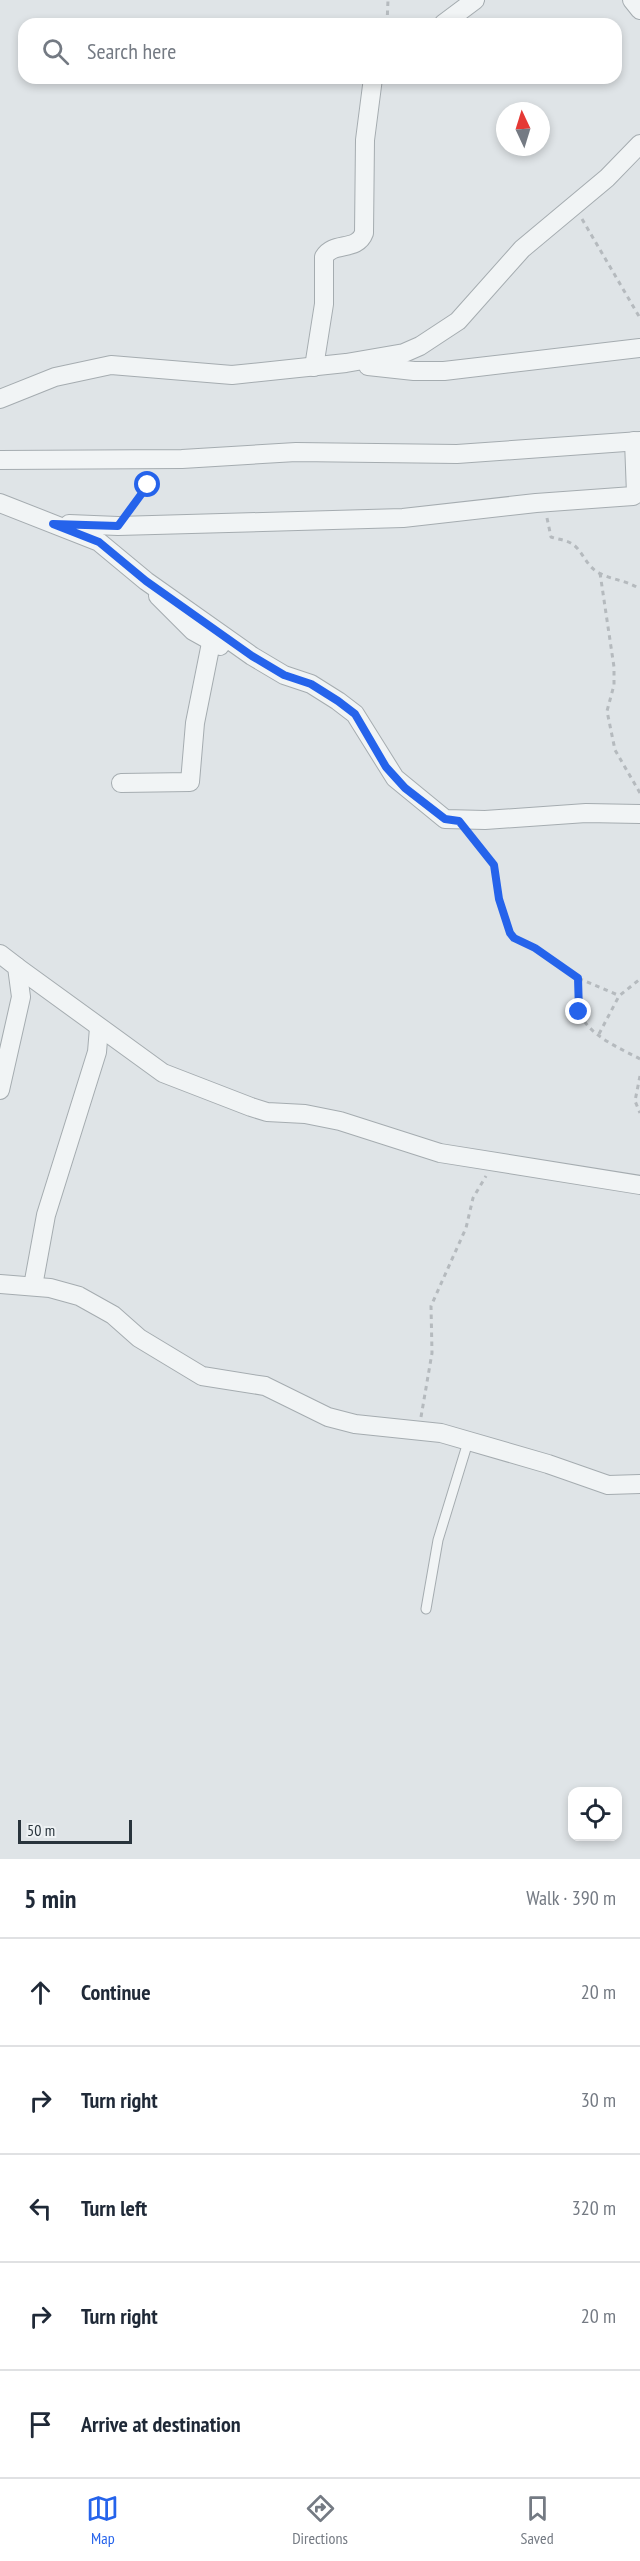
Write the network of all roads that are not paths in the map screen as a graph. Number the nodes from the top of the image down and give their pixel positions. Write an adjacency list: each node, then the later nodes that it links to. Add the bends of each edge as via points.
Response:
1 (475, 0): 4 (street)
2 (632, 0): 3 (street)
3 (640, 10)
4 (451, 18)
5 (372, 84): 9 (street, via 365,140 364,233 361,241 332,249 324,257 324,304)
6 (640, 144): 8 (street, via 574,207 522,249 458,321 404,353)
7 (640, 348): 8 (street, via 444,371)
8 (346, 363): 9 (street)
9 (314, 367): 10 (street, via 232,375 111,365 55,376)
10 (0, 399)
11 (637, 441): 12 (street, via 457,454 296,452 182,459); 14 (street, via 636,494 403,518 118,526)
12 (0, 460)
13 (0, 503): 14 (street)
14 (53, 524): 15 (street, via 99,542)
15 (146, 581): 16 (street, via 167,608); 17 (street)
16 (211, 643): 17 (street); 18 (street, via 195,723 190,782)
17 (252, 656): 19 (street, via 284,675 311,684 355,714 395,778 445,819)
18 (121, 783)
19 (640, 814)
20 (0, 954): 21 (street)
21 (17, 967): 22 (street); 23 (street, via 21,996)
22 (99, 1028): 24 (street, via 163,1073 259,1110 340,1120 440,1153); 26 (street, via 97,1052 46,1215)
23 (0, 1090)
24 (640, 1185)
25 (0, 1284): 26 (street)
26 (33, 1286): 27 (street, via 64,1291 93,1302 139,1338 202,1376 265,1386 328,1417 355,1424 441,1433)
27 (468, 1442): 28 (street, via 608,1485); 29 (lane, via 438,1540)
28 (640, 1484)
29 (426, 1609)

